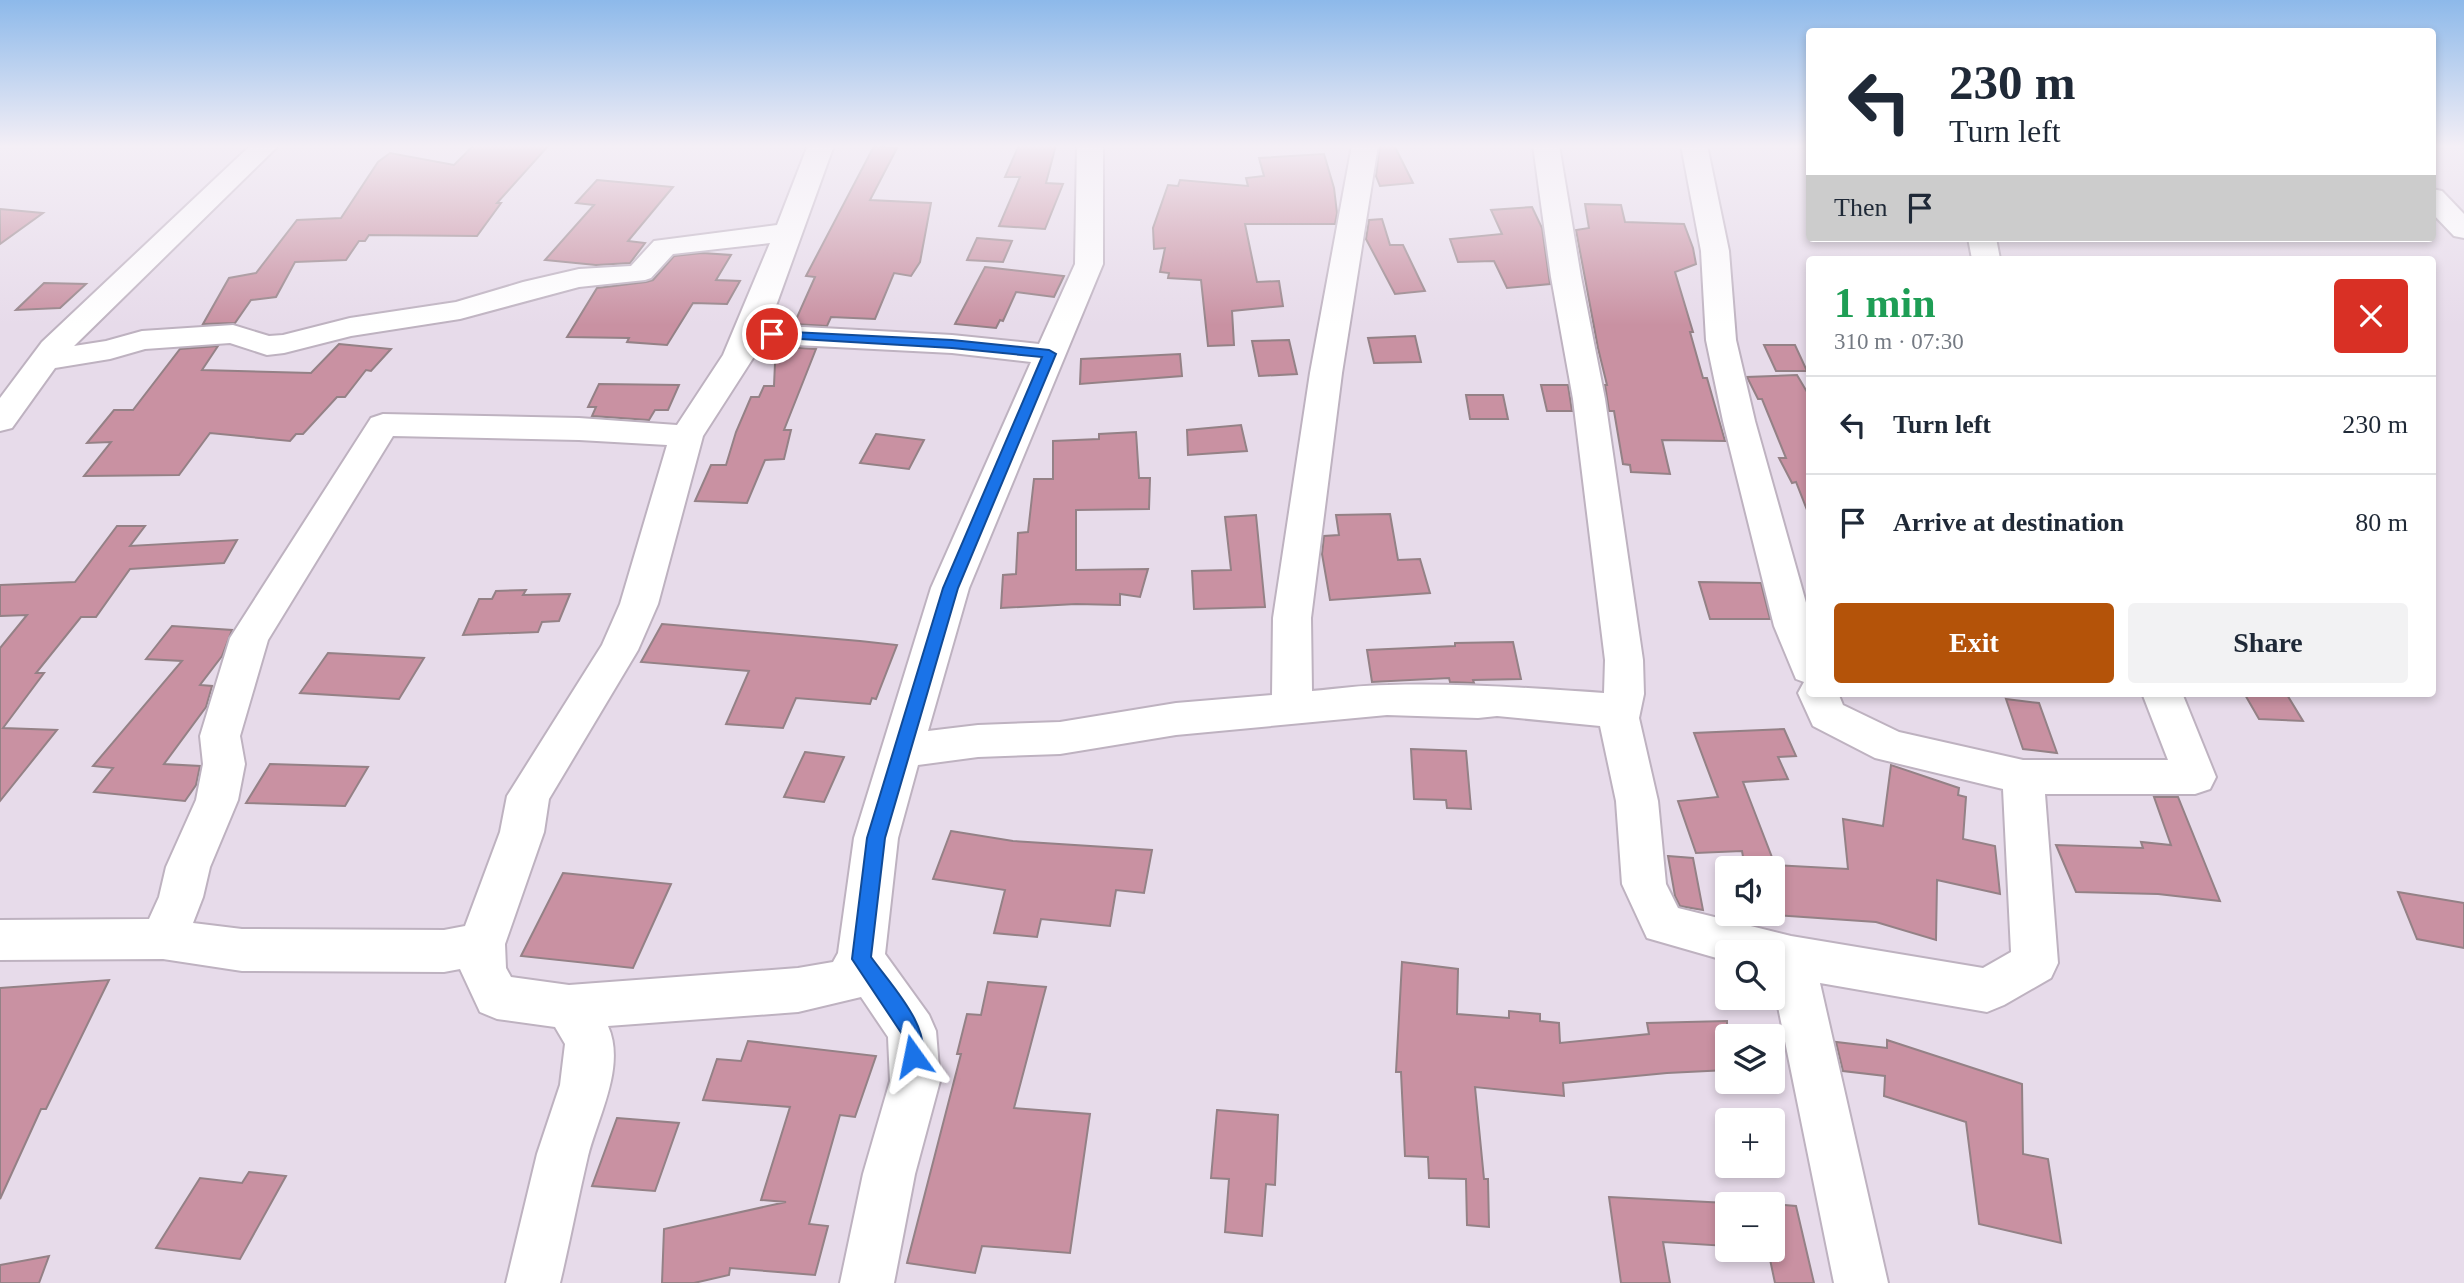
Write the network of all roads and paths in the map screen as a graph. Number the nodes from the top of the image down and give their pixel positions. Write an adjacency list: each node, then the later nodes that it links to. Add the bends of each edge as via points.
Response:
1 (204, 205): 12 (street)
2 (799, 205): 9 (street)
3 (1089, 205): 11 (street, via 1089,264)
4 (1355, 205): 19 (street, via 1292,618)
5 (1555, 205): 20 (street, via 1591,413 1625,660)
6 (1706, 205): 16 (street, via 1715,251 1721,340 1793,626)
7 (2440, 205): 8 (street)
8 (2464, 230)
9 (789, 232): 10 (street); 12 (street, via 664,247 635,274 579,278 460,310 350,327 284,344 267,346 233,334 142,340 110,350)
10 (746, 333): 11 (street); 15 (street, via 739,355)
11 (1049, 354): 21 (street, via 950,588)
12 (48, 355): 13 (street)
13 (7, 382): 14 (street)
14 (0, 421)
15 (686, 436): 23 (street, via 383,425 249,638 220,736 224,764 216,800); 25 (street, via 639,604 619,650 528,796 522,832)
16 (1806, 659)
17 (1820, 697): 22 (street, via 1827,715 1890,746)
18 (2164, 697): 22 (street, via 2195,778)
19 (1292, 710): 20 (street, via 1387,700 1497,701 1605,709); 21 (street, via 1176,719 1060,738 978,741)
20 (1619, 718): 26 (street, via 1637,801 1644,884 1663,925)
21 (902, 751): 27 (street, via 876,838)
22 (2023, 777): 26 (street, via 2035,962 1987,990)
23 (163, 939): 24 (street); 25 (street, via 242,950 444,951)
24 (0, 940)
25 (482, 944): 28 (street, via 483,971 497,997)
26 (1791, 957): 31 (street)
27 (861, 959): 28 (street, via 846,981 798,990); 30 (street, via 912,1031 915,1081 889,1174)
28 (569, 1007): 29 (street, via 590,1040 585,1086 563,1154)
29 (533, 1283)
30 (867, 1283)
31 (1861, 1283)

